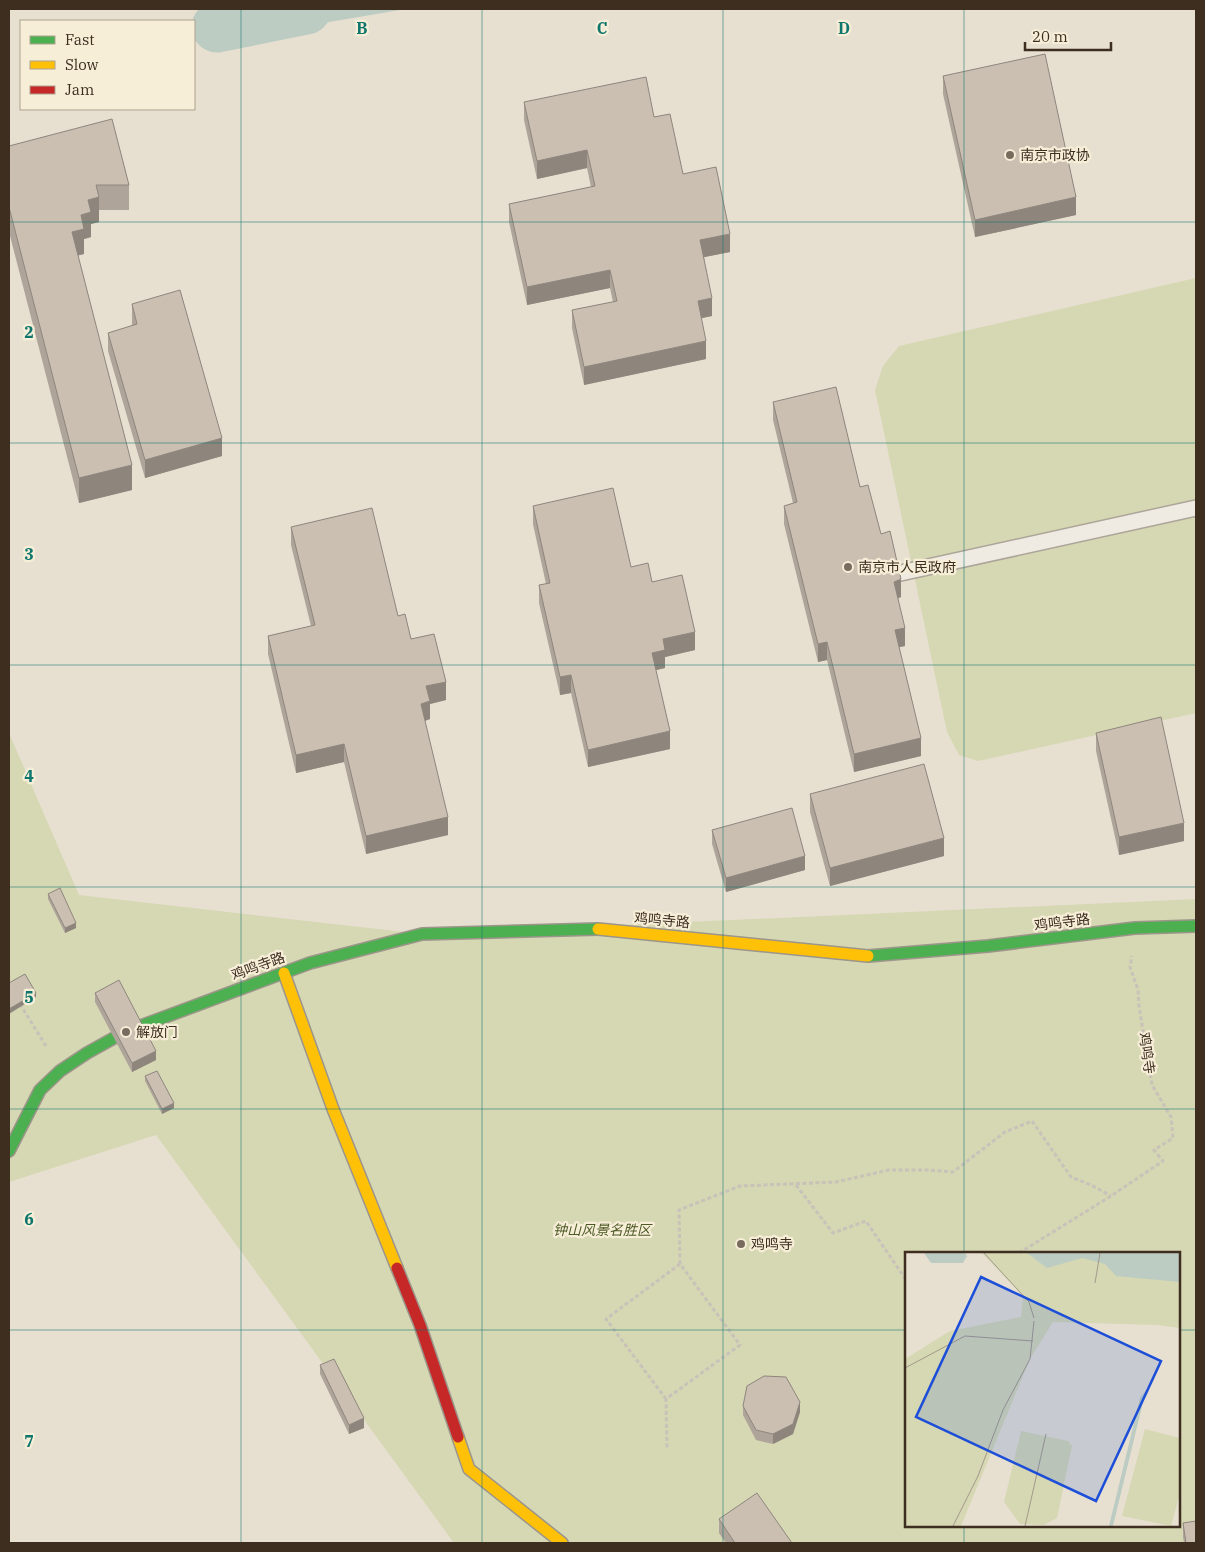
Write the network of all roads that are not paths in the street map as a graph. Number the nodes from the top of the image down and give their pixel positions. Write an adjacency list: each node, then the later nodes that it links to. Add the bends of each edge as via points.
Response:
1 (1196, 508): 2 (lane)
2 (896, 574)
3 (1196, 926): 4 (street, 鸡鸣寺路, via 1135,928 988,946 868,956 591,928 422,934 310,963)
4 (284, 973): 5 (street, 鸡鸣寺路); 8 (street, via 333,1109 420,1325 469,1469)
5 (138, 1027)
6 (114, 1038): 7 (street, via 60,1071 40,1090)
7 (9, 1151)
8 (562, 1543)

